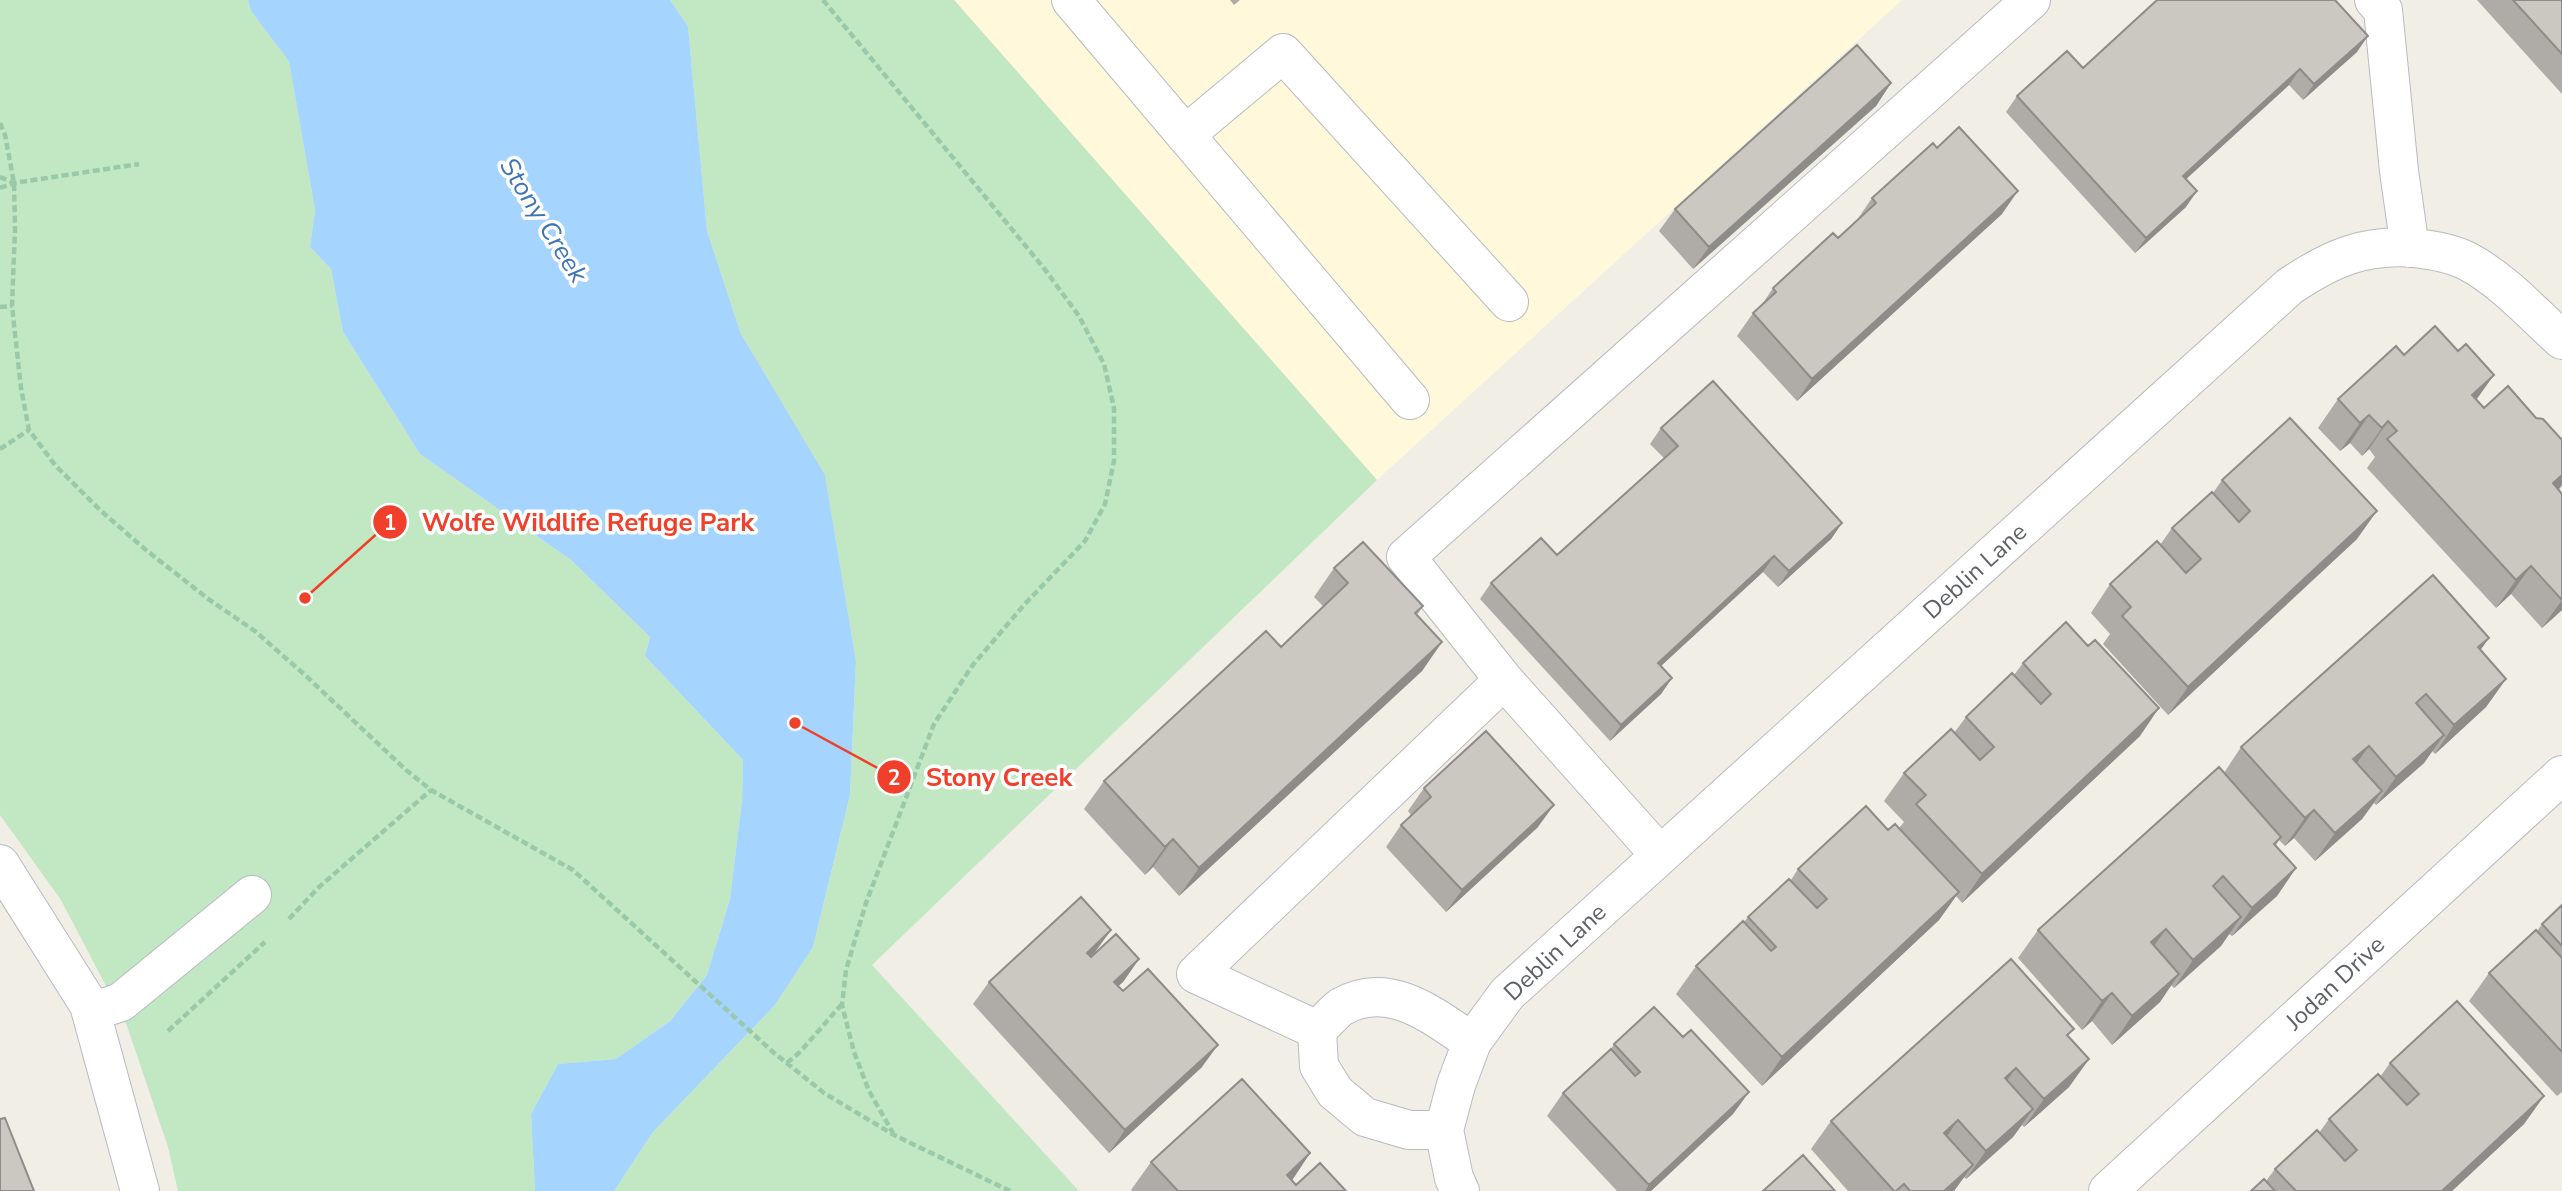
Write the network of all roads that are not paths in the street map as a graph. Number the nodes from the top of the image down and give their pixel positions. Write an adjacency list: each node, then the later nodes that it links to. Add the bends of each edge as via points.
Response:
1 (1072, 0): 4 (street)
2 (2031, 0): 9 (street, via 1406,557)
3 (2374, 0): 5 (street, via 2383,10)
4 (1185, 135): 6 (street, via 1283,53); 8 (street)
5 (2410, 248): 7 (street, Deblin Lane, via 2435,250 2466,261 2504,287); 11 (street, Deblin Lane, via 2379,247 2349,254 2290,286)
6 (1509, 302)
7 (2562, 340)
8 (1410, 400)
9 (1504, 680): 11 (street); 15 (street, via 1196,974)
10 (2562, 775): 20 (street, Jodan Drive)
11 (1660, 855): 16 (street, Deblin Lane, via 1507,994)
12 (0, 864): 14 (street)
13 (252, 895): 14 (street, via 121,1002)
14 (92, 1012): 18 (street)
15 (1317, 1030): 16 (street, via 1342,1007 1372,996 1401,999); 17 (street, via 1319,1066 1335,1092 1365,1117 1409,1130)
16 (1472, 1042): 17 (street, Deblin Lane)
17 (1444, 1130): 19 (street)
18 (140, 1191)
19 (1460, 1191)
20 (2108, 1191)

